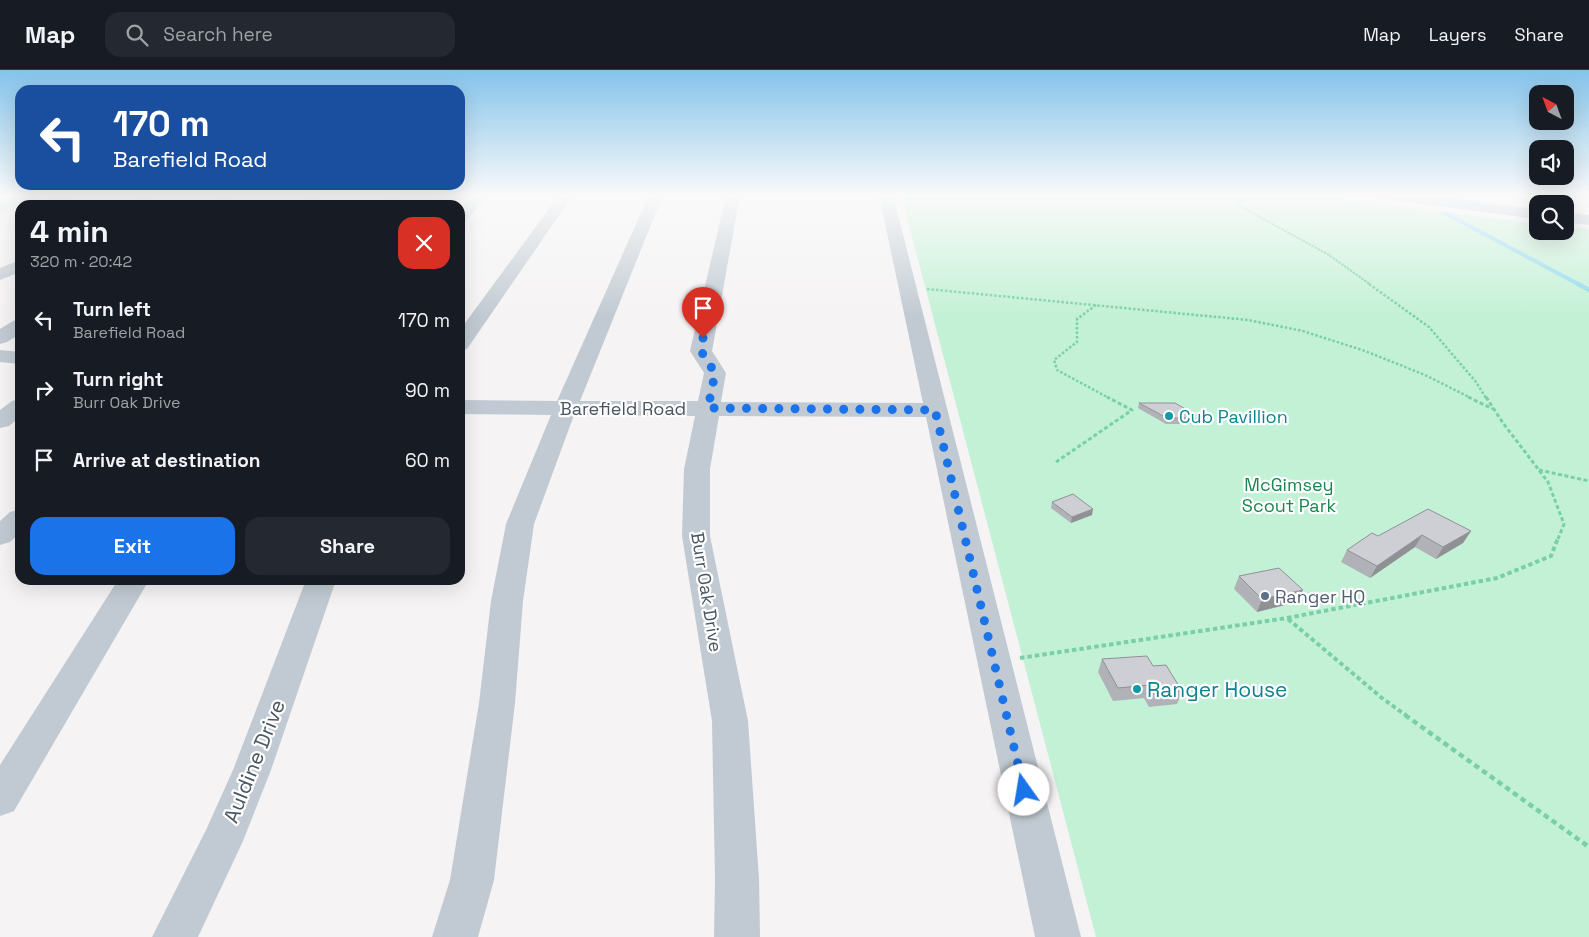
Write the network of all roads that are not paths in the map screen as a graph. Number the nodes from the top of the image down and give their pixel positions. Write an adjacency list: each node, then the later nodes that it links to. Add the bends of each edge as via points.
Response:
1 (537, 235): 9 (street)
2 (639, 235): 13 (street)
3 (725, 235): 14 (street, Burr Oak Drive, via 701,351 715,373)
4 (895, 235): 16 (street)
5 (15, 268): 6 (street)
6 (0, 275)
7 (15, 328): 8 (street)
8 (0, 338)
9 (465, 338)
10 (0, 356): 11 (street)
11 (15, 358)
12 (465, 407): 13 (street, Barefield Road)
13 (565, 408): 14 (street, Barefield Road); 24 (street, via 520,524 507,601 497,703 472,880)
14 (708, 408): 16 (street, Barefield Road); 25 (street, Burr Oak Drive, via 697,469 696,536 730,721)
15 (15, 410): 17 (street)
16 (935, 410): 26 (street)
17 (0, 420)
18 (15, 522): 19 (street)
19 (0, 536)
20 (131, 585): 22 (street)
21 (319, 585): 23 (street, Auldine Drive, via 252,770)
22 (0, 799)
23 (175, 937)
24 (455, 937)
25 (737, 937)
26 (1058, 937)

